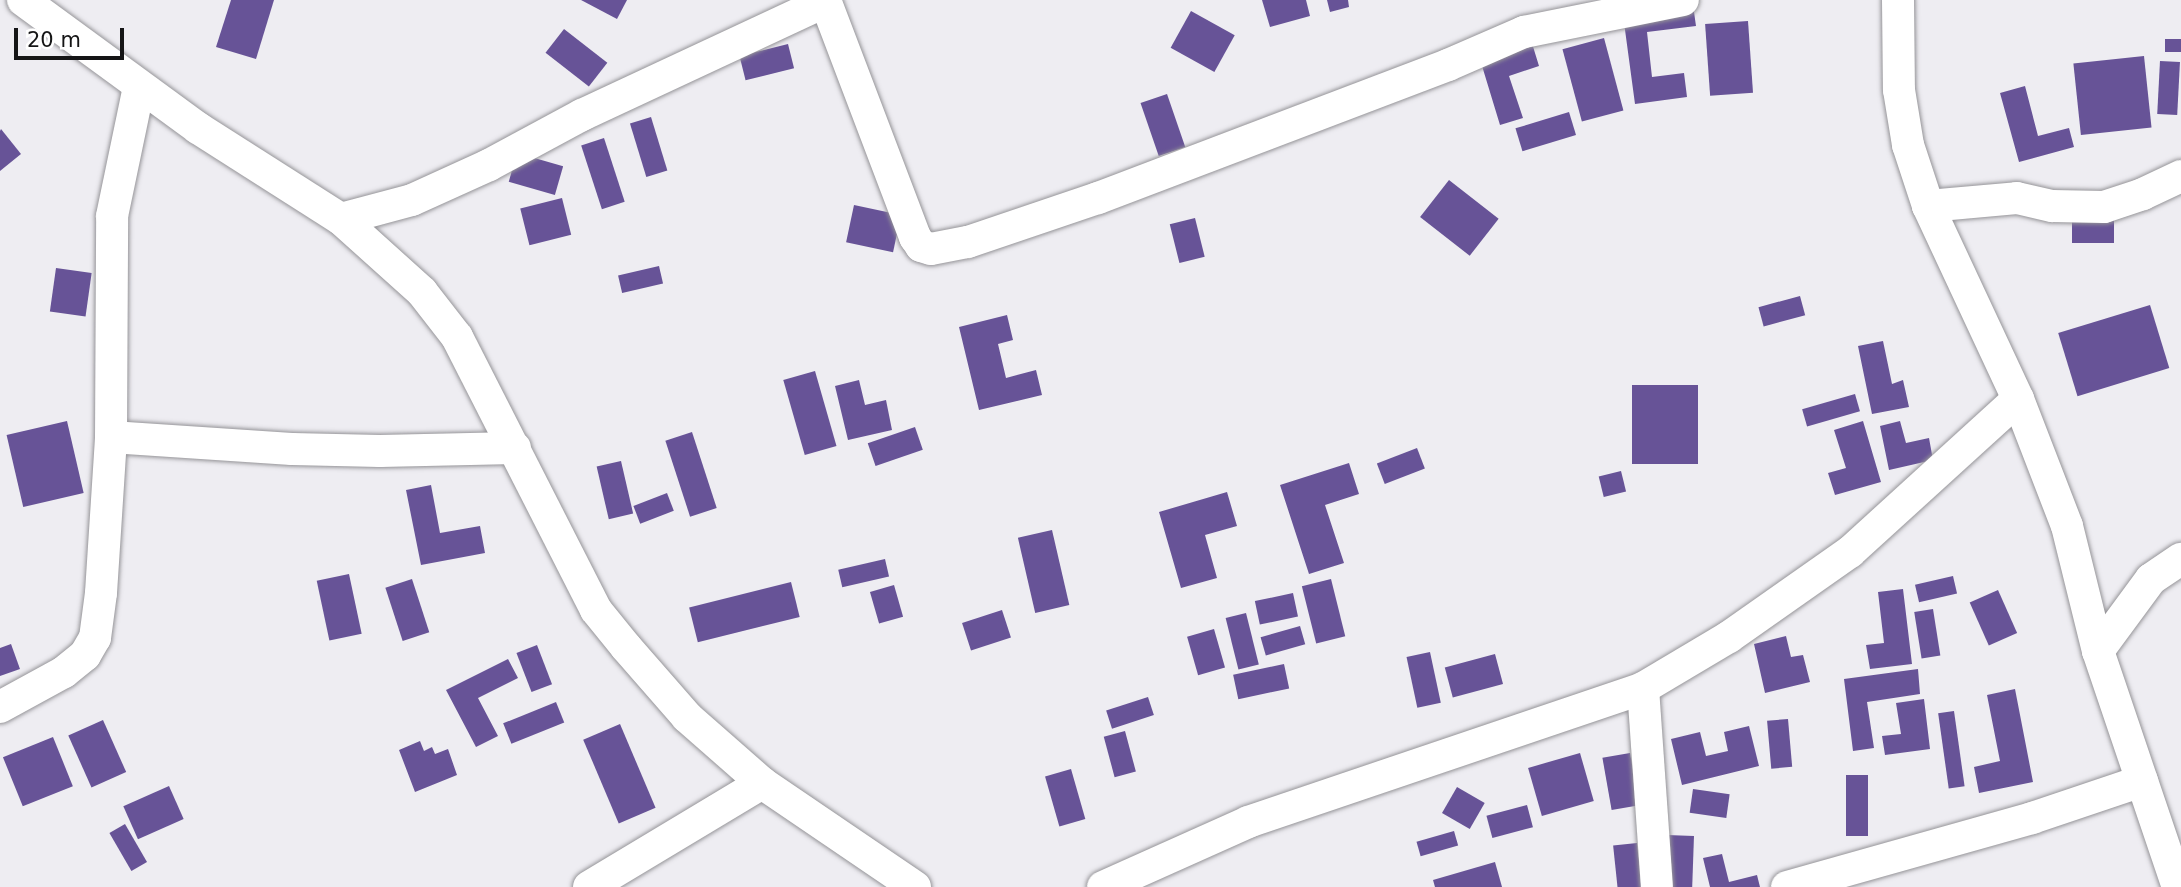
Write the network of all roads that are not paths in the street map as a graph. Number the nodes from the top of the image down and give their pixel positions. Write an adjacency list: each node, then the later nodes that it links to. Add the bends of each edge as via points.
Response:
1 (23, 0): 5 (street)
2 (1683, 0): 4 (street, via 1524,32 1074,207 968,242 931,249 921,246 915,237)
3 (1898, 0): 7 (street, via 1900,101 1908,145)
4 (826, 1): 8 (street, via 412,200)
5 (139, 87): 8 (street); 10 (street, via 112,216)
6 (2181, 176): 7 (street, via 2104,208 2052,206 2017,198)
7 (1928, 206): 9 (street)
8 (341, 219): 11 (street, via 422,292 457,337)
9 (2018, 399): 13 (street, via 2067,526); 14 (street, via 1850,552 1729,637)
10 (111, 437): 11 (street, via 292,449); 15 (street, via 101,593 92,647 64,671)
11 (515, 448): 17 (street, via 596,610 687,717)
12 (2181, 559): 13 (street, via 2151,579)
13 (2098, 651): 16 (street)
14 (1643, 688): 20 (street, via 1248,822); 21 (street)
15 (0, 707)
16 (2142, 781): 22 (street, via 2032,818); 23 (street)
17 (762, 783): 18 (street); 19 (street)
18 (589, 887)
19 (915, 887)
20 (1102, 887)
21 (1657, 887)
22 (1787, 887)
23 (2178, 887)

